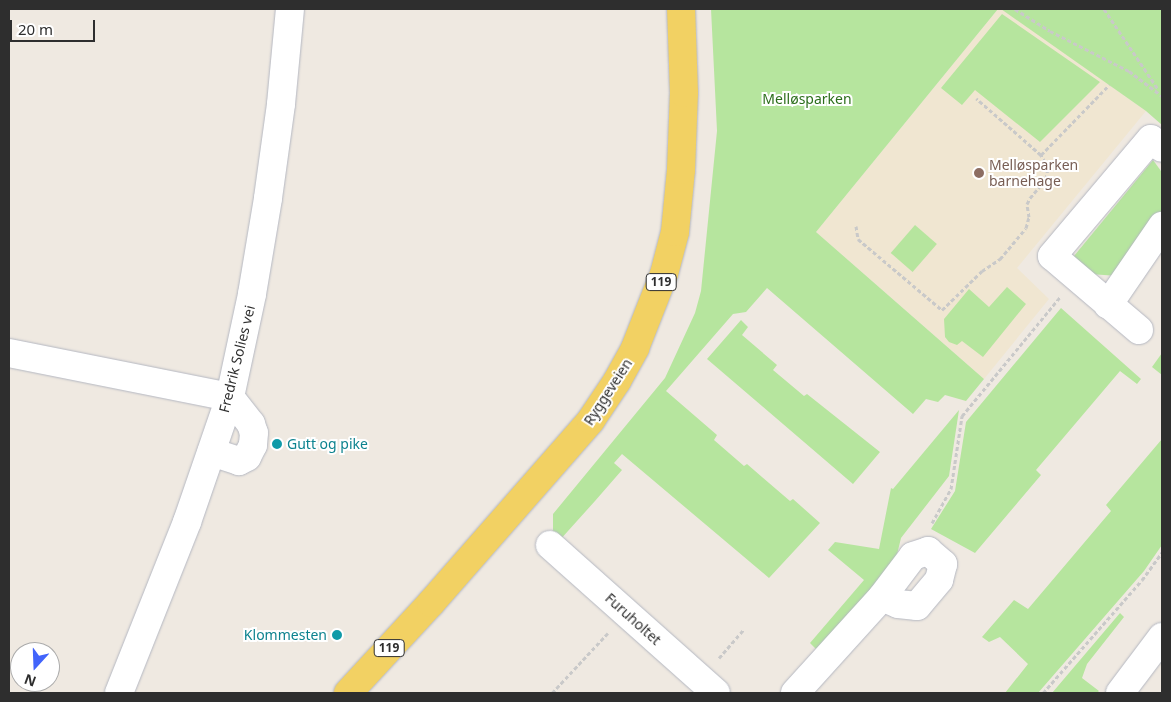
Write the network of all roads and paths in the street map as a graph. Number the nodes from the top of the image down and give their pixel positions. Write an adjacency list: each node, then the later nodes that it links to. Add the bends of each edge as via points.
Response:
1 (290, 9): 17 (street, Fredrik Solies vei, via 268,198)
2 (682, 9): 28 (main road, Ryggeveien / 119, via 684,93 675,232 664,274 636,348 591,420)
3 (1015, 9): 6 (path, via 1050,31 1129,71)
4 (1104, 9): 6 (path)
5 (1109, 85): 10 (path)
6 (1159, 92): 7 (path)
7 (1162, 96)
8 (976, 98): 10 (path)
9 (1162, 148): 13 (street, via 1151,139 1052,256)
10 (1041, 155): 11 (path, via 1048,168 1046,179 1027,204 1029,217 1026,228 1000,259 982,271 942,310 858,239)
11 (856, 226)
12 (1162, 226): 14 (street)
13 (1076, 278): 14 (street); 21 (path, via 962,416 951,489)
14 (1108, 305): 15 (street)
15 (1139, 330)
16 (9, 353): 17 (street)
17 (230, 397): 18 (street, Fredrik Solies vei); 18 (street, via 251,424 253,445 247,457 239,461)
18 (211, 452): 27 (street, Fredrik Solies vei)
19 (550, 545): 23 (street, Furuholtet)
20 (1162, 552): 31 (path, via 1142,580)
21 (913, 556): 22 (street); 22 (street, via 928,551 943,564 939,580 917,606 898,604)
22 (882, 597): 30 (street)
23 (627, 613): 26 (street, Furuholtet); 29 (path)
24 (744, 629): 26 (path)
25 (1162, 637): 32 (street)
26 (708, 686)
27 (120, 693)
28 (348, 693)
29 (552, 693)
30 (795, 693)
31 (1043, 693)
32 (1120, 693)

